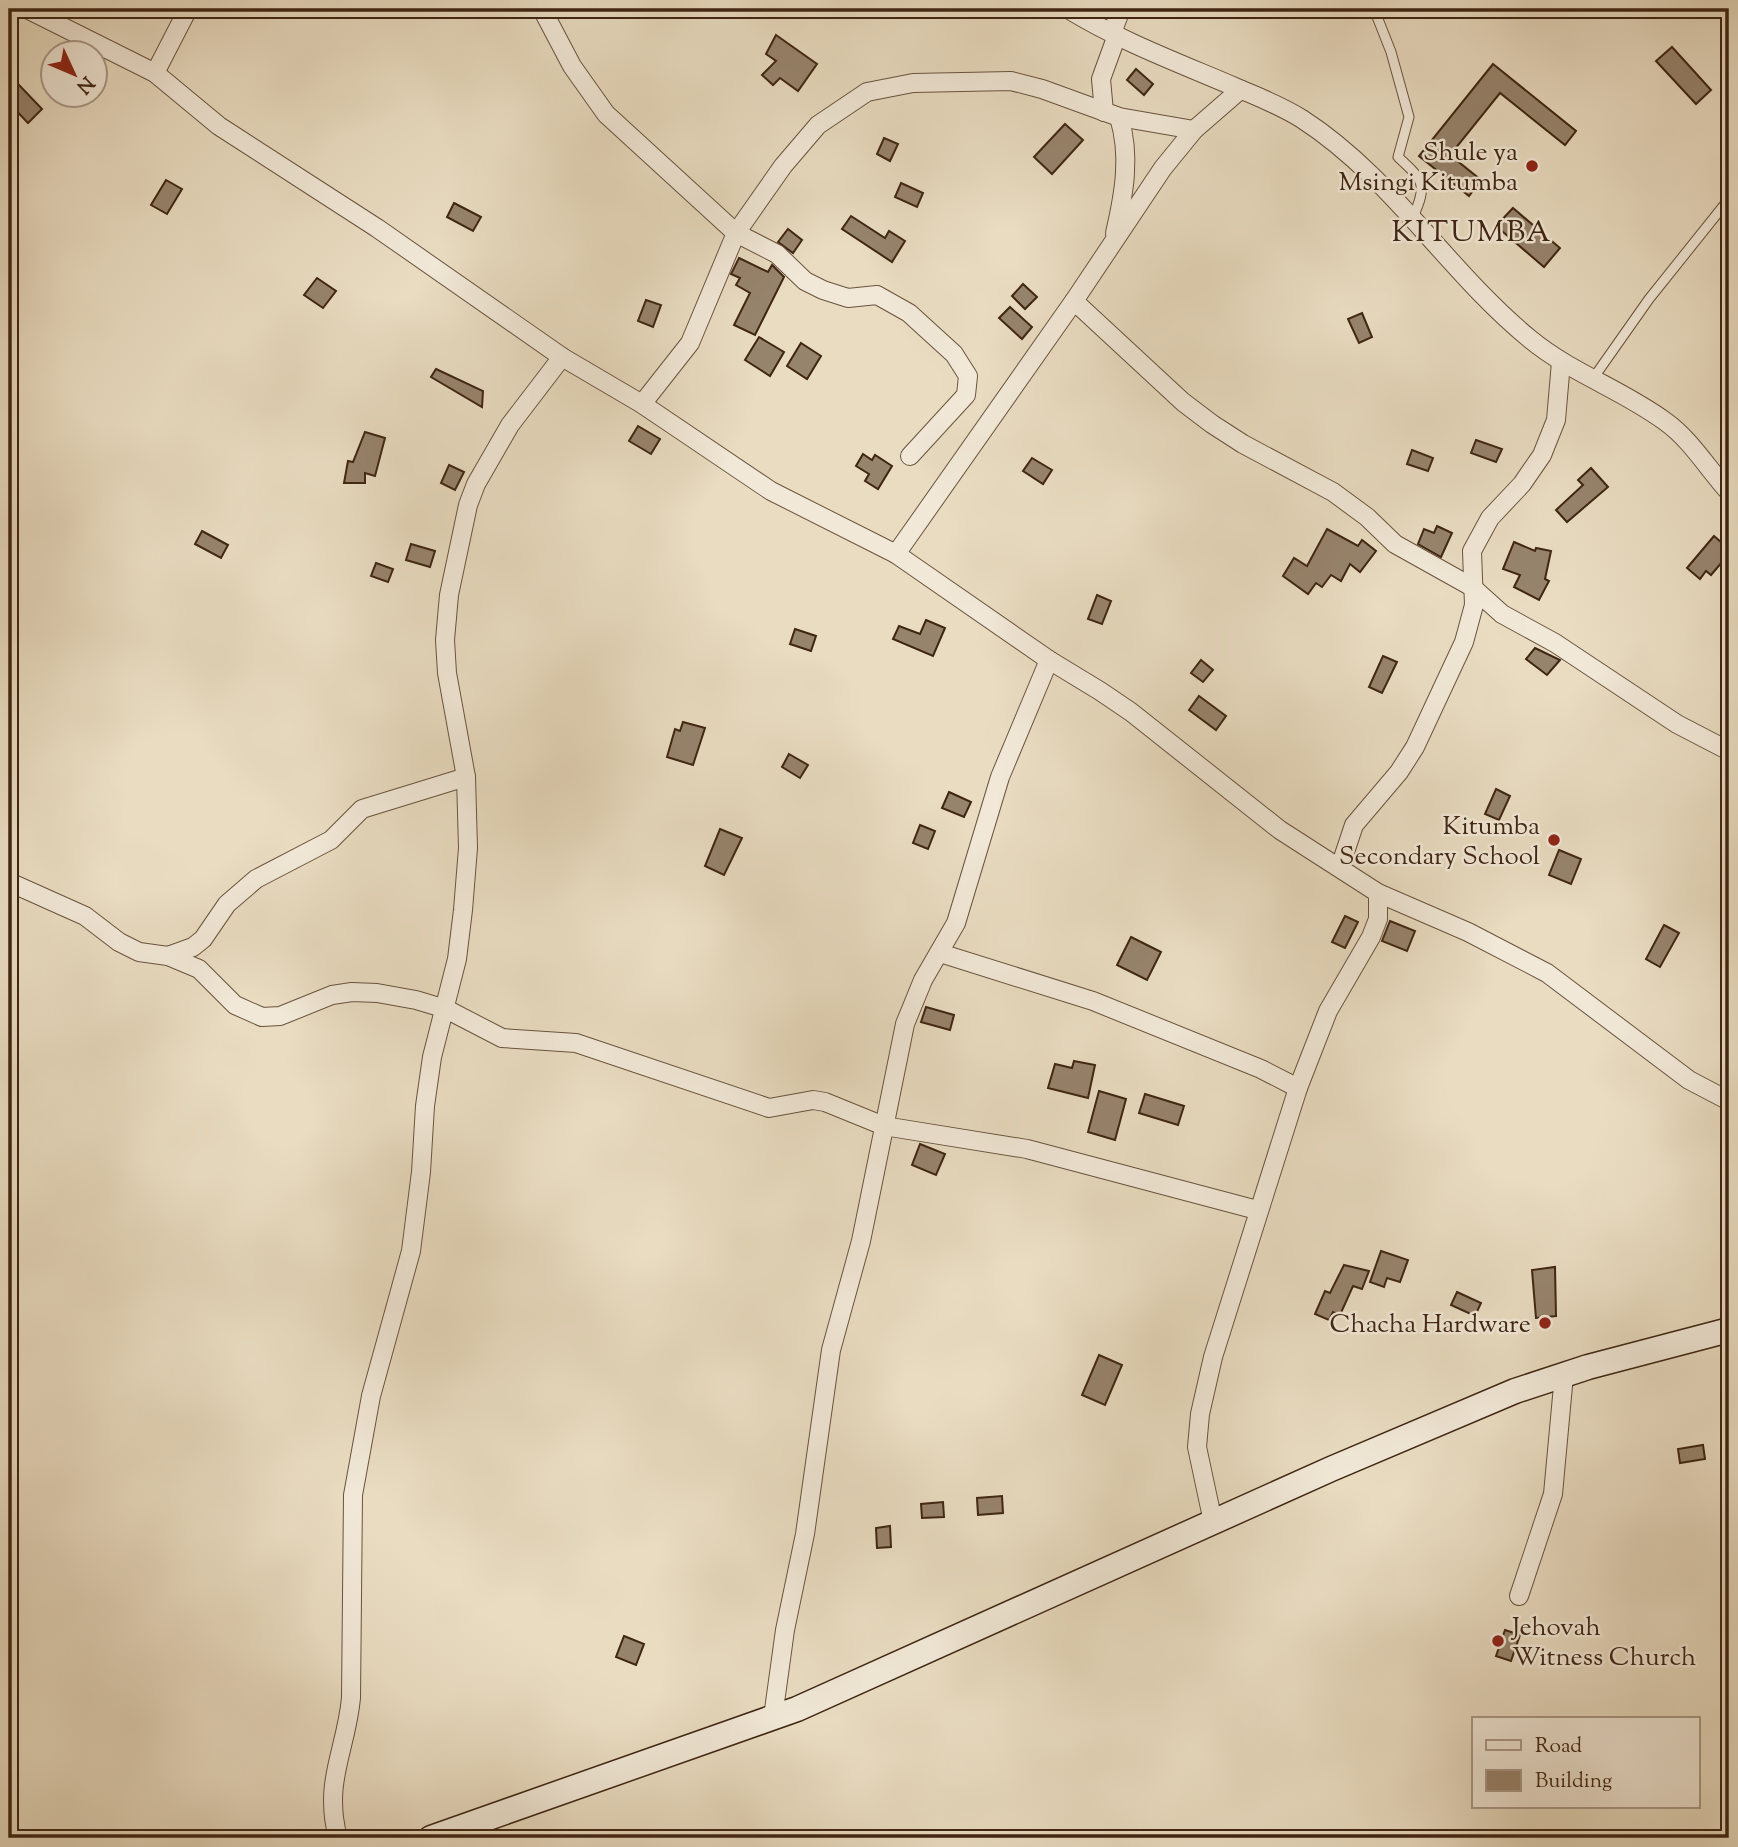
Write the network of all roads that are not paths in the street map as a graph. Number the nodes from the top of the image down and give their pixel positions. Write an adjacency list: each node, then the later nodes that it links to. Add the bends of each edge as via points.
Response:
1 (27, 9): 8 (street)
2 (188, 9): 8 (street)
3 (542, 9): 14 (street, via 572,66 606,114)
4 (1068, 9): 7 (street)
5 (1121, 9): 7 (street)
6 (1374, 9): 13 (lane, via 1409,117 1398,157 1418,174 1423,190)
7 (1115, 34): 9 (street); 10 (street, via 1101,79)
8 (155, 73): 17 (street, via 219,126 377,228)
9 (1240, 89): 11 (street); 13 (street, via 1275,103 1328,138)
10 (1111, 114): 11 (street); 14 (street, via 1042,89 996,80 913,83 866,92 832,112 809,134); 15 (street, via 1127,148)
11 (1194, 130): 15 (street)
12 (1729, 199): 19 (lane)
13 (1413, 217): 18 (street, via 1494,305)
14 (737, 233): 20 (street, via 690,343); 21 (street, via 777,254 798,275 823,290 848,298 885,298 923,323 961,363 968,376 965,395)
15 (1111, 247): 16 (street)
16 (1074, 301): 23 (street); 24 (street, via 1212,424 1333,492 1395,544)
17 (562, 357): 20 (street); 27 (street, via 495,448 468,505 449,595 445,640)
18 (1561, 362): 19 (street); 24 (street, via 1556,420 1542,455 1478,536 1472,551)
19 (1592, 380): 22 (street, via 1665,421)
20 (642, 404): 23 (street, via 771,491)
21 (910, 456)
22 (1729, 492)
23 (896, 554): 25 (street)
24 (1472, 587): 26 (street, via 1502,614 1555,643 1677,724); 28 (street, via 1471,625 1415,747 1354,825)
25 (1049, 660): 28 (street, via 1131,712 1266,821); 31 (street, via 1000,777 963,904)
26 (1729, 751)
27 (466, 777): 32 (street, via 362,809 331,840 256,879 220,912 203,939); 33 (street, via 466,873 457,959)
28 (1340, 867): 30 (street)
29 (9, 882): 32 (street, via 85,916 139,952)
30 (1378, 893): 34 (street, via 1378,919 1371,937 1328,1011); 35 (street, via 1547,973 1689,1080)
31 (940, 953): 34 (street, via 1093,1001); 36 (street, via 905,1024)
32 (168, 957): 33 (street, via 198,969 235,1005 262,1017 280,1016 352,992)
33 (446, 1009): 36 (street, via 502,1038 576,1044 756,1105 769,1108 813,1100); 43 (street, via 432,1057 411,1251 371,1396 353,1495 351,1698 333,1784 332,1815)
34 (1298, 1088): 37 (street)
35 (1729, 1101)
36 (884, 1126): 37 (street, via 1027,1149); 42 (street, via 861,1241 831,1350)
37 (1257, 1210): 40 (street, via 1200,1414 1199,1470)
38 (1729, 1330): 39 (street)
39 (1564, 1375): 40 (street, via 1515,1391); 41 (street, via 1553,1494)
40 (1213, 1521): 42 (street, via 883,1672)
41 (1519, 1596)
42 (773, 1717): 44 (street)
43 (338, 1838)
44 (431, 1838)

